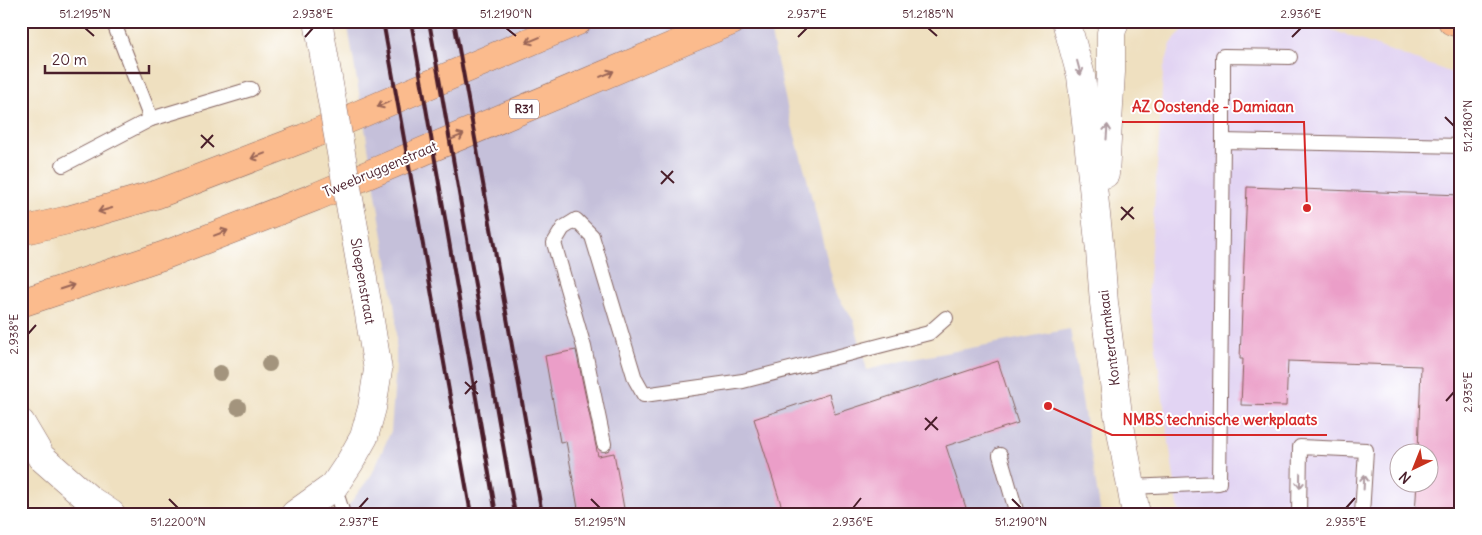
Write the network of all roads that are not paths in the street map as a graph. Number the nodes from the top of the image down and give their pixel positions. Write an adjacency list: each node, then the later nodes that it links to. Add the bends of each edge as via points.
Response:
1 (113, 21): 11 (lane)
2 (318, 21): 23 (street, Sloepenstraat, bridge, via 378,370 364,437)
3 (578, 21): 15 (main road, one-way to 15, via 304,138 158,194)
4 (732, 21): 17 (main road, Tweebruggenstraat / R31, one-way to 4, via 164,255 315,197)
5 (1066, 21): 16 (street, Konterdamkaai, one-way to 16, via 1081,76)
6 (1115, 21): 16 (street, Konterdamkaai, one-way to 6, via 1111,33)
7 (1452, 21): 8 (main road)
8 (1461, 24)
9 (1290, 57): 12 (lane, via 1223,56)
10 (252, 89): 11 (lane)
11 (151, 119): 14 (lane)
12 (1223, 141): 13 (lane); 24 (lane, via 1219,483)
13 (1461, 146)
14 (63, 165)
15 (21, 231)
16 (1100, 251): 24 (street, Konterdamkaai, via 1118,414)
17 (21, 303)
18 (946, 318): 20 (lane, via 929,333 773,374 644,395 635,379 592,236 576,220 563,228 554,243 584,347)
19 (21, 424): 21 (street)
20 (604, 444)
21 (31, 453): 25 (street)
22 (1000, 455): 28 (lane)
23 (334, 486): 26 (street, Sloepenstraat); 27 (lane)
24 (1131, 487): 29 (street, Konterdamkaai)
25 (111, 514)
26 (295, 514)
27 (344, 514)
28 (1017, 514)
29 (1136, 514)
30 (1299, 514): 31 (lane, one-way to 30, via 1366,450 1300,447)
31 (1362, 514)

